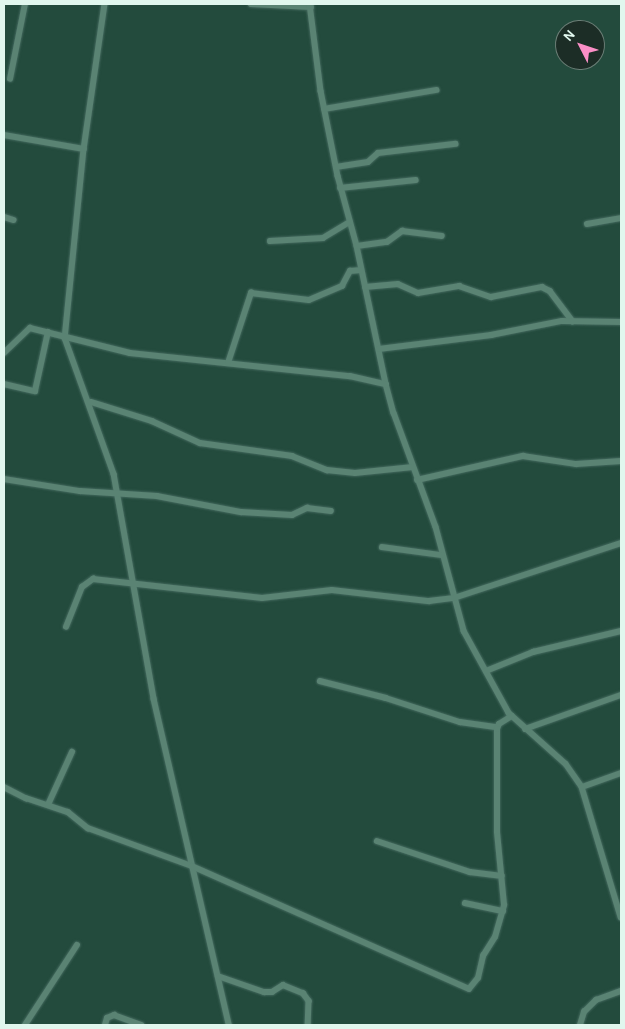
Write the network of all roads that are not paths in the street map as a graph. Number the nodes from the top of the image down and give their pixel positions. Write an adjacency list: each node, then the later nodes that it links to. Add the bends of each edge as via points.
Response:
1 (25, 4): 5 (street)
2 (105, 4): 10 (street)
3 (251, 4): 4 (street)
4 (310, 6): 7 (street)
5 (10, 79)
6 (436, 90): 7 (street)
7 (324, 109): 11 (street)
8 (4, 135): 10 (street)
9 (455, 144): 11 (street, via 378,154 368,162)
10 (84, 149): 27 (street)
11 (336, 167): 13 (street)
12 (416, 180): 13 (street)
13 (340, 188): 17 (street)
14 (4, 217): 16 (street)
15 (621, 218): 18 (street)
16 (14, 220)
17 (350, 222): 20 (street, via 323,238); 21 (street)
18 (587, 224)
19 (442, 236): 21 (street, via 402,231 387,242)
20 (270, 241)
21 (358, 246): 22 (street)
22 (361, 270): 23 (street); 30 (street, via 350,271 342,286 309,300 251,293)
23 (365, 287): 24 (street, via 398,284 418,293 459,286 491,297 542,287 550,291); 28 (street)
24 (573, 321): 25 (street); 28 (street)
25 (621, 322)
26 (48, 332): 27 (street); 29 (street, via 26,330); 31 (street, via 35,391)
27 (65, 338): 30 (street, via 150,356); 33 (street)
28 (379, 349): 32 (street)
29 (4, 354)
30 (228, 363): 32 (street, via 350,376)
31 (4, 384)
32 (386, 384): 35 (street)
33 (90, 402): 35 (street, via 152,421 200,443 292,456 327,470 355,473); 38 (street, via 109,454)
34 (621, 461): 37 (street, via 576,464 523,456)
35 (412, 467): 37 (street)
36 (4, 479): 38 (street)
37 (417, 480): 42 (street, via 436,527)
38 (117, 492): 39 (street, via 241,512 292,515 307,508); 43 (street)
39 (331, 511)
40 (621, 543): 44 (street)
41 (382, 547): 42 (street)
42 (441, 555): 44 (street)
43 (136, 586): 44 (street, via 262,598 325,590 412,601); 45 (street, via 93,579 86,582); 59 (street, via 154,698)
44 (454, 598): 47 (street, via 468,639)
45 (66, 627)
46 (621, 631): 47 (street, via 533,652)
47 (486, 671): 50 (street)
48 (320, 681): 51 (street, via 460,722)
49 (621, 695): 52 (street)
50 (512, 716): 51 (street); 52 (street)
51 (497, 727): 60 (street, via 497,832)
52 (525, 729): 56 (street, via 566,764)
53 (72, 752): 57 (street)
54 (621, 772): 56 (street)
55 (4, 787): 57 (street)
56 (582, 787): 63 (street)
57 (48, 805): 59 (street, via 68,812 88,828)
58 (377, 841): 60 (street, via 470,872)
59 (192, 866): 62 (street, via 465,989 475,983); 65 (street)
60 (502, 876): 62 (street)
61 (465, 903): 62 (street)
62 (503, 911)
63 (621, 918)
64 (77, 945): 67 (street)
65 (218, 976): 70 (street); 71 (street, via 264,992 272,992 284,985 303,993 309,1001)
66 (621, 991): 72 (street, via 596,1000 584,1012)
67 (25, 1025)
68 (105, 1025): 69 (street, via 114,1015)
69 (141, 1025)
70 (229, 1025)
71 (308, 1025)
72 (580, 1025)

